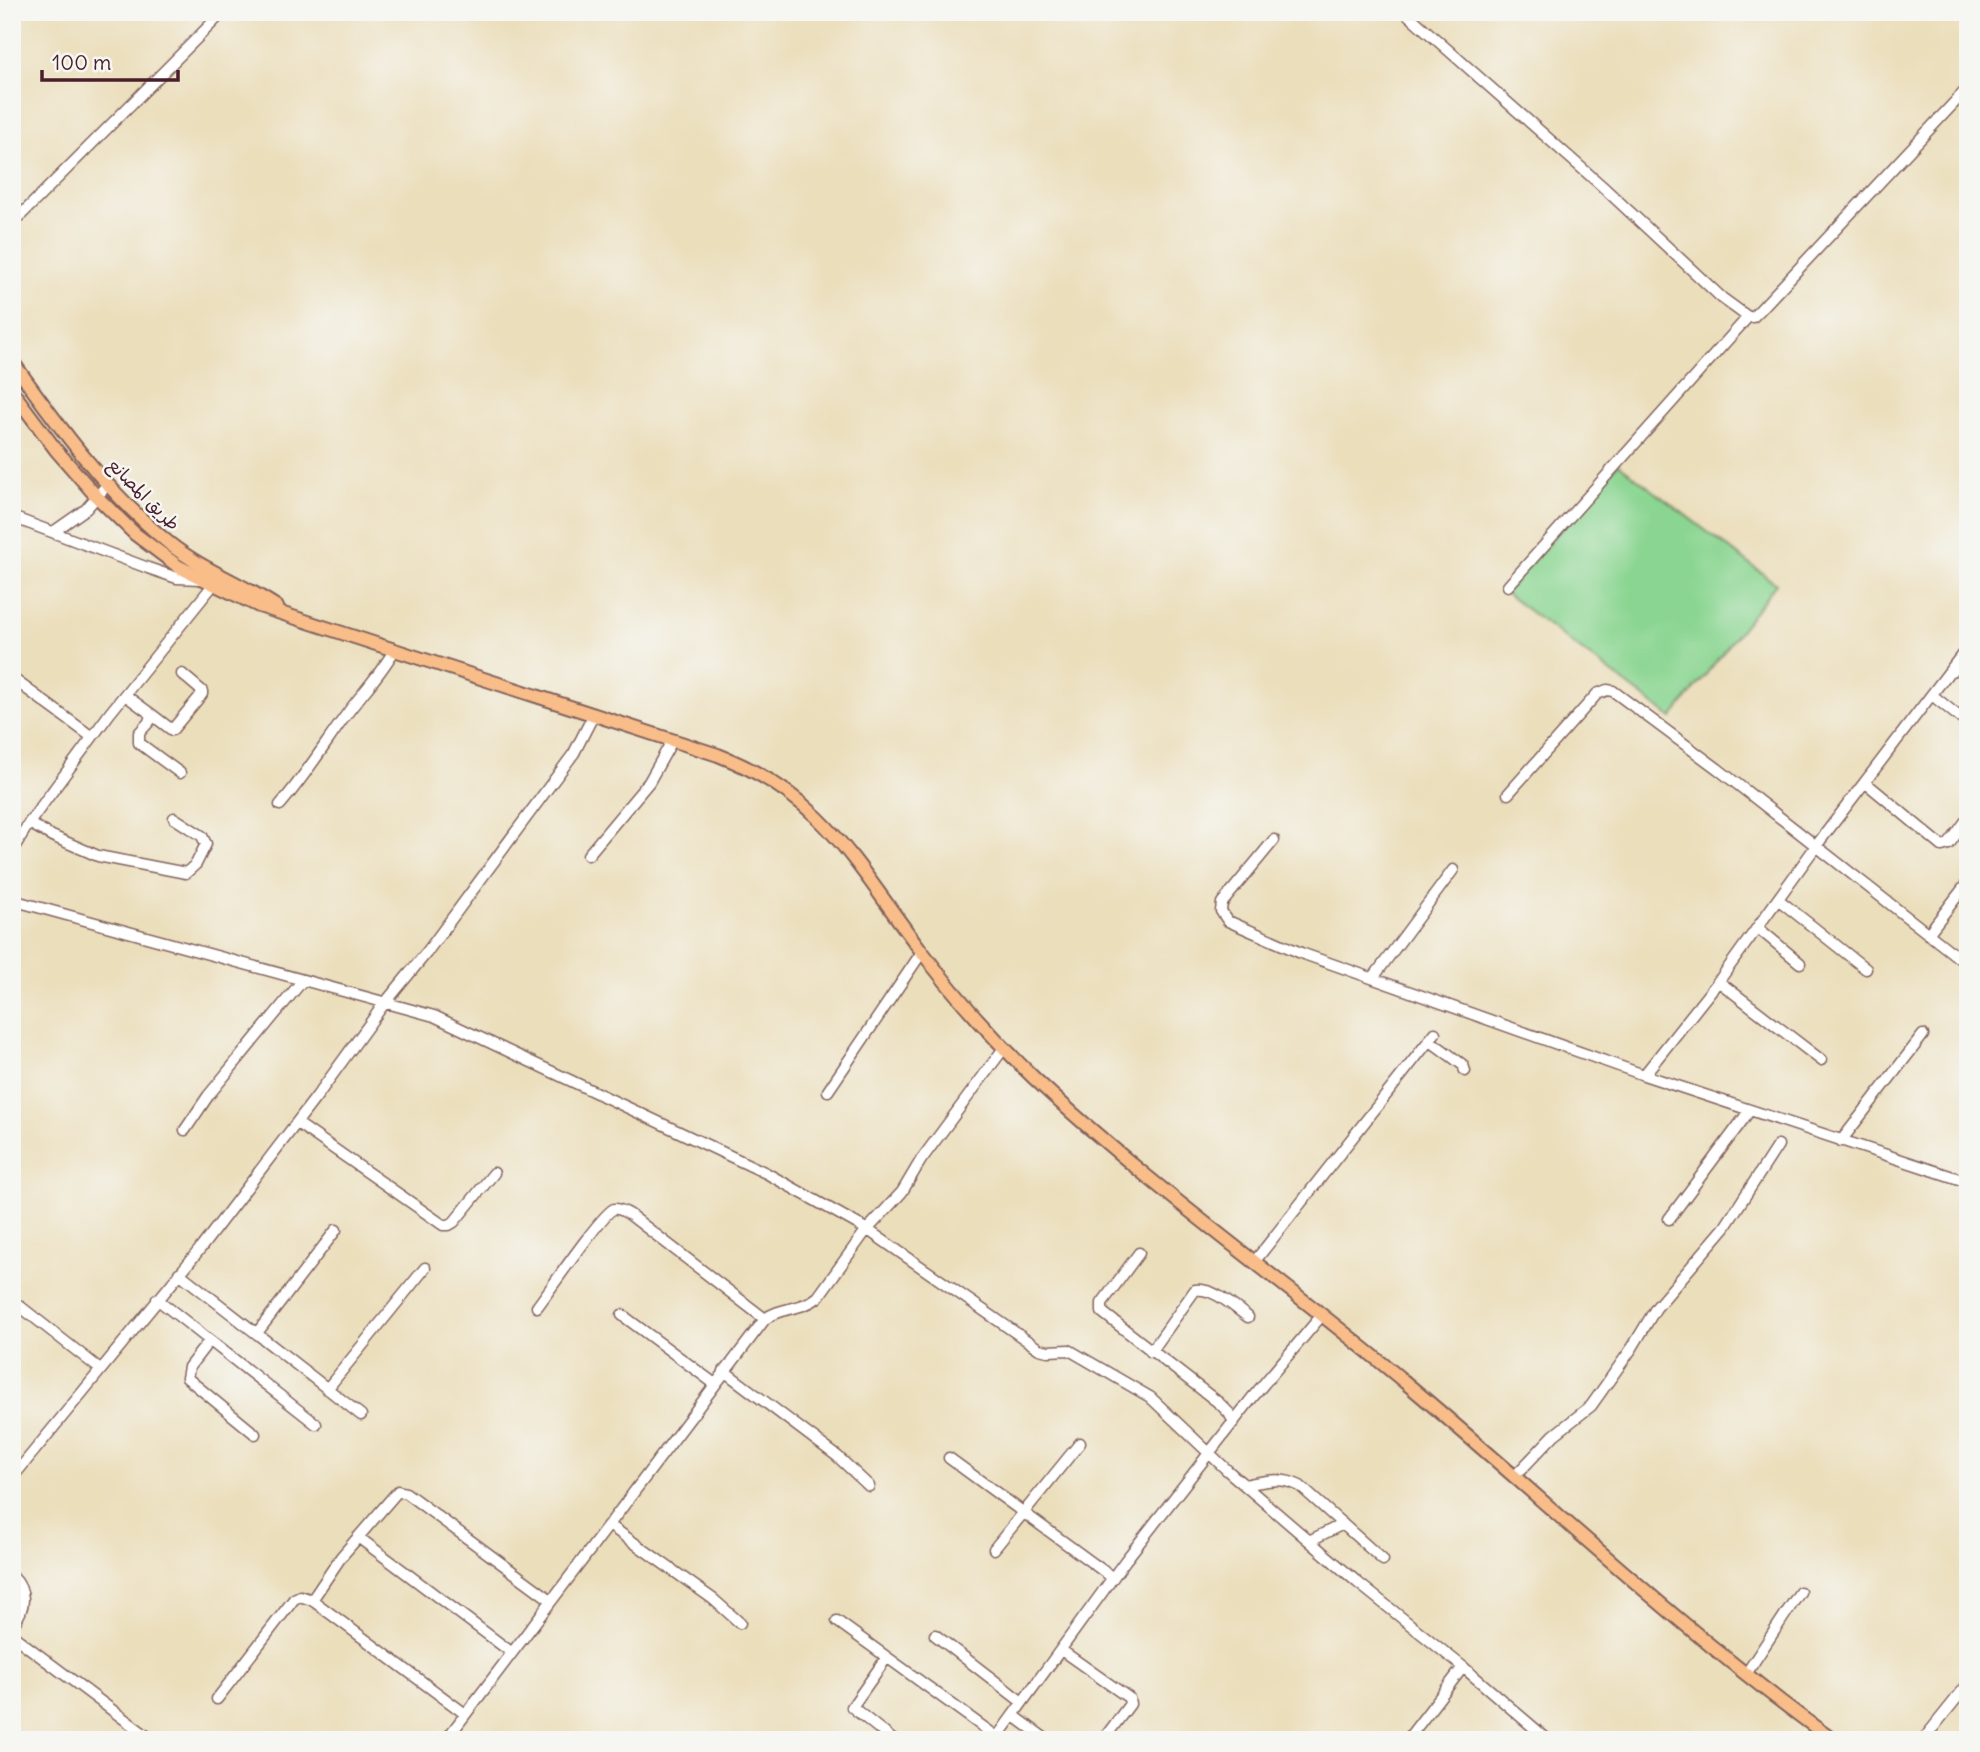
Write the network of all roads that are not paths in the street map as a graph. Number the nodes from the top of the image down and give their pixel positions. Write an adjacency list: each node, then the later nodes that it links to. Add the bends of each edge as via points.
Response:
1 (223, 12): 4 (street)
2 (1405, 12): 5 (street)
3 (1968, 88): 5 (street, via 1759,311)
4 (12, 224)
5 (1748, 317): 13 (street)
6 (12, 361): 8 (main road, طريق المصانع)
7 (12, 391): 9 (main road, طريق المصانع)
8 (107, 485): 9 (street); 14 (main road, طريق المصانع, via 171,545)
9 (97, 497): 11 (street); 12 (main road, طريق المصانع, via 155,550)
10 (12, 517): 11 (street)
11 (53, 532): 12 (street, via 167,574)
12 (208, 582): 14 (main road, طريق المصانع, via 251,603); 21 (street)
13 (1508, 586)
14 (286, 613): 16 (main road)
15 (1968, 647): 18 (street)
16 (395, 649): 24 (main road); 31 (street)
17 (1968, 664): 18 (street)
18 (1949, 672): 22 (street)
19 (182, 674): 23 (street, via 202,694 172,730)
20 (12, 678): 26 (street)
21 (125, 695): 23 (street); 26 (street)
22 (1932, 695): 25 (street); 29 (street)
23 (151, 714): 28 (street, via 139,733 139,743)
24 (594, 714): 27 (main road); 52 (street, via 574,753 528,818)
25 (1968, 724)
26 (92, 737): 34 (street)
27 (672, 741): 38 (street, via 649,782); 45 (main road, via 749,768 804,803 859,864)
28 (180, 773)
29 (1866, 783): 33 (street, via 1942,846 1949,844); 36 (street)
30 (1508, 794): 36 (street, via 1597,694 1607,690 1696,752)
31 (280, 805)
32 (174, 818): 34 (street, via 202,836 206,844 186,873 98,856)
33 (1968, 818)
34 (29, 823): 37 (street)
35 (1274, 840): 49 (street, via 1225,898 1223,916 1301,953)
36 (1816, 846): 42 (street); 44 (street)
37 (12, 851)
38 (588, 855)
39 (1453, 870): 49 (street)
40 (1968, 882): 44 (street)
41 (12, 900): 50 (street)
42 (1779, 900): 43 (street); 48 (street)
43 (1758, 928): 46 (street); 51 (street)
44 (1928, 934): 47 (street)
45 (922, 952): 54 (main road); 58 (street)
46 (1800, 963)
47 (1968, 965)
48 (1866, 969)
49 (1373, 978): 57 (street)
50 (303, 980): 52 (street); 61 (street)
51 (1718, 981): 55 (street); 57 (street)
52 (386, 1003): 60 (street); 68 (street, via 433,1016 608,1096 765,1172)
53 (1923, 1035): 62 (street)
54 (1004, 1048): 68 (street, via 902,1192); 70 (main road, via 1110,1144)
55 (1822, 1060)
56 (1465, 1071): 70 (street, via 1432,1037)
57 (1644, 1076): 59 (street)
58 (828, 1091)
59 (1749, 1110): 62 (street); 66 (street)
60 (297, 1123): 64 (street, via 443,1225 454,1222); 72 (street)
61 (185, 1130)
62 (1841, 1141): 65 (street)
63 (1778, 1145): 95 (street, via 1725,1227 1656,1308 1591,1406 1555,1434)
64 (494, 1173)
65 (1968, 1182)
66 (1669, 1219)
67 (336, 1230): 80 (street)
68 (868, 1230): 79 (street, via 815,1300); 92 (street, via 1040,1349 1069,1350 1145,1393)
69 (1139, 1253): 82 (street, via 1101,1309)
70 (1255, 1261): 77 (main road)
71 (425, 1268): 86 (street)
72 (179, 1273): 73 (street); 80 (street)
73 (157, 1299): 81 (street); 83 (street)
74 (12, 1300): 83 (street)
75 (537, 1307): 79 (street, via 615,1209 629,1214)
76 (622, 1315): 85 (street)
77 (1322, 1315): 88 (street); 95 (main road)
78 (1248, 1317): 82 (street, via 1215,1295 1195,1290)
79 (765, 1319): 84 (street)
80 (257, 1333): 86 (street)
81 (209, 1340): 89 (street); 90 (street, via 189,1367 187,1378)
82 (1151, 1352): 88 (street, via 1219,1403)
83 (100, 1369): 94 (street)
84 (724, 1371): 85 (street); 97 (street)
85 (715, 1384): 100 (street)
86 (327, 1389): 87 (street)
87 (361, 1415)
88 (1234, 1422): 92 (street)
89 (316, 1424)
90 (256, 1434)
91 (1080, 1443): 98 (street)
92 (1209, 1454): 96 (street); 106 (street)
93 (949, 1458): 98 (street)
94 (12, 1478)
95 (1514, 1478): 119 (main road)
96 (1245, 1485): 99 (street, via 1290,1481); 102 (street)
97 (870, 1486)
98 (1022, 1512): 103 (street); 106 (street)
99 (1343, 1524): 102 (street); 104 (street)
100 (610, 1525): 109 (street); 111 (street)
101 (358, 1536): 108 (street); 109 (street, via 394,1492 403,1491); 116 (street)
102 (1311, 1540): 118 (street)
103 (994, 1549)
104 (1383, 1559)
105 (12, 1576): 112 (street, via 24,1601)
106 (1113, 1578): 115 (street)
107 (1800, 1592): 119 (street)
108 (312, 1600): 121 (street, via 294,1599); 123 (street)
109 (551, 1600): 116 (street)
110 (837, 1621): 117 (street)
111 (740, 1623)
112 (12, 1626)
113 (12, 1635): 126 (street)
114 (934, 1635): 122 (street)
115 (1062, 1650): 122 (street); 130 (street, via 1129,1698 1130,1704)
116 (511, 1653): 123 (street)
117 (887, 1657): 125 (street); 128 (street, via 852,1707)
118 (1463, 1667): 131 (street); 132 (street)
119 (1746, 1674): 133 (main road)
120 (1968, 1684): 134 (street)
121 (217, 1699)
122 (1022, 1702): 124 (street)
123 (464, 1713): 127 (street)
124 (1013, 1714): 125 (street); 129 (street)
125 (996, 1738)
126 (152, 1740)
127 (446, 1740)
128 (893, 1740)
129 (1047, 1740)
130 (1103, 1740)
131 (1407, 1740)
132 (1548, 1740)
133 (1833, 1740)
134 (1923, 1740)

